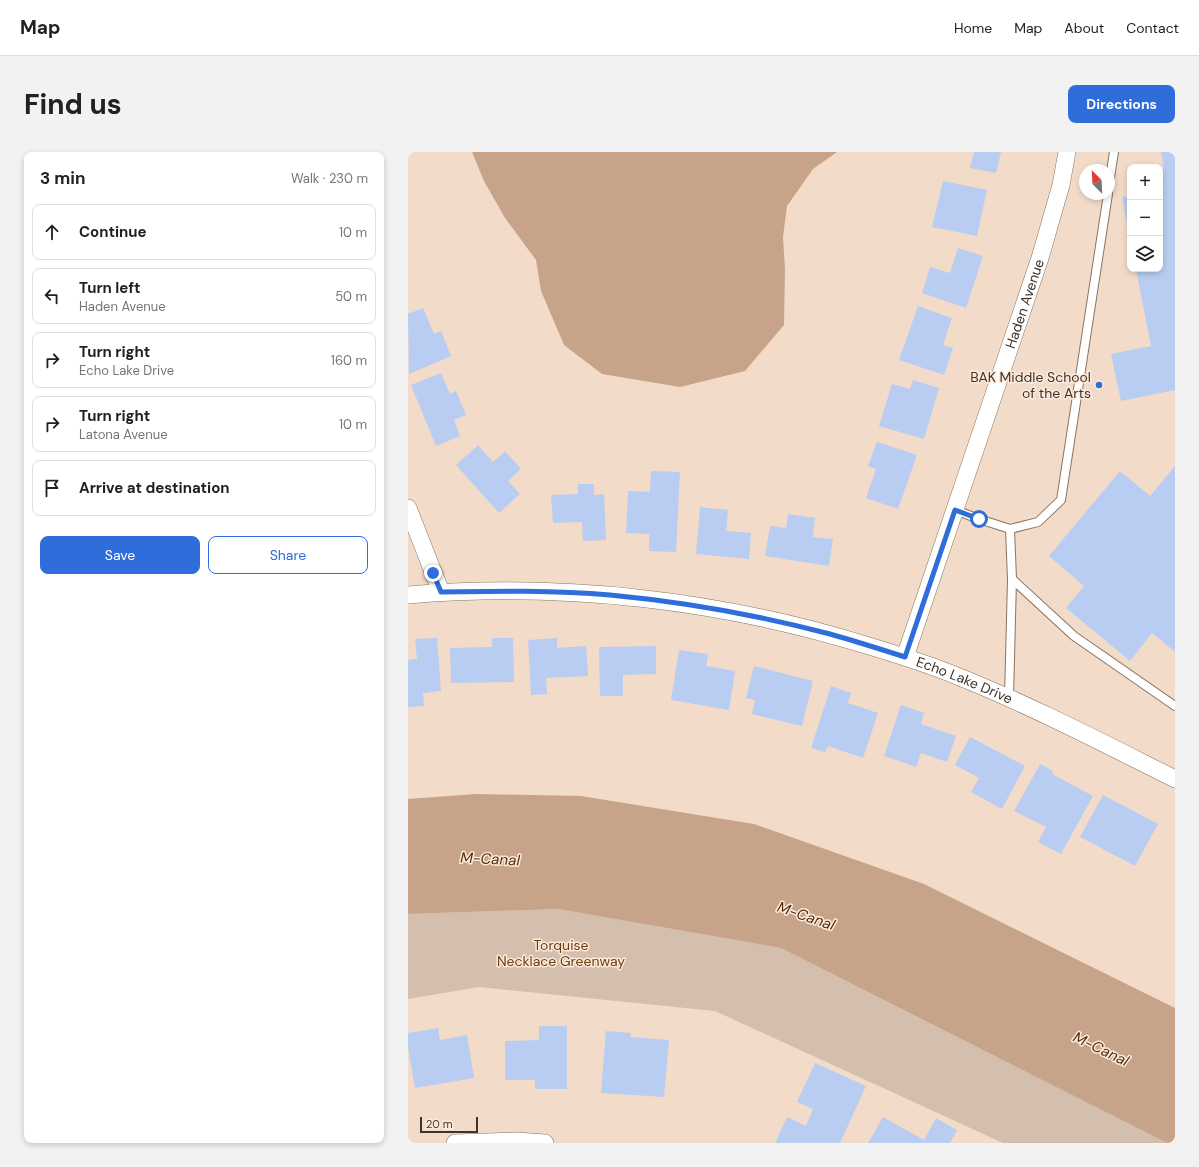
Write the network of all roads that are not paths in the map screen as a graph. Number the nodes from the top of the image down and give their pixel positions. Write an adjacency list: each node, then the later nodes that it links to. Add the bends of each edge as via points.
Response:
1 (1068, 152): 6 (street, Haden Avenue, via 1040,258)
2 (1114, 152): 3 (lane)
3 (1112, 164)
4 (1107, 200): 7 (lane, via 1061,500 1038,522)
5 (408, 508): 9 (street)
6 (955, 510): 7 (lane); 11 (street, Haden Avenue)
7 (1010, 530): 8 (lane)
8 (1012, 579): 12 (lane); 13 (lane, via 1074,636)
9 (441, 592): 10 (street, Echo Lake Drive); 11 (street, Echo Lake Drive, via 535,591 610,595 684,604 823,632)
10 (408, 595)
11 (905, 657): 12 (street, Echo Lake Drive)
12 (1009, 698): 14 (street, Echo Lake Drive)
13 (1175, 706)
14 (1175, 779)
15 (455, 1143): 16 (street)
16 (545, 1143)

